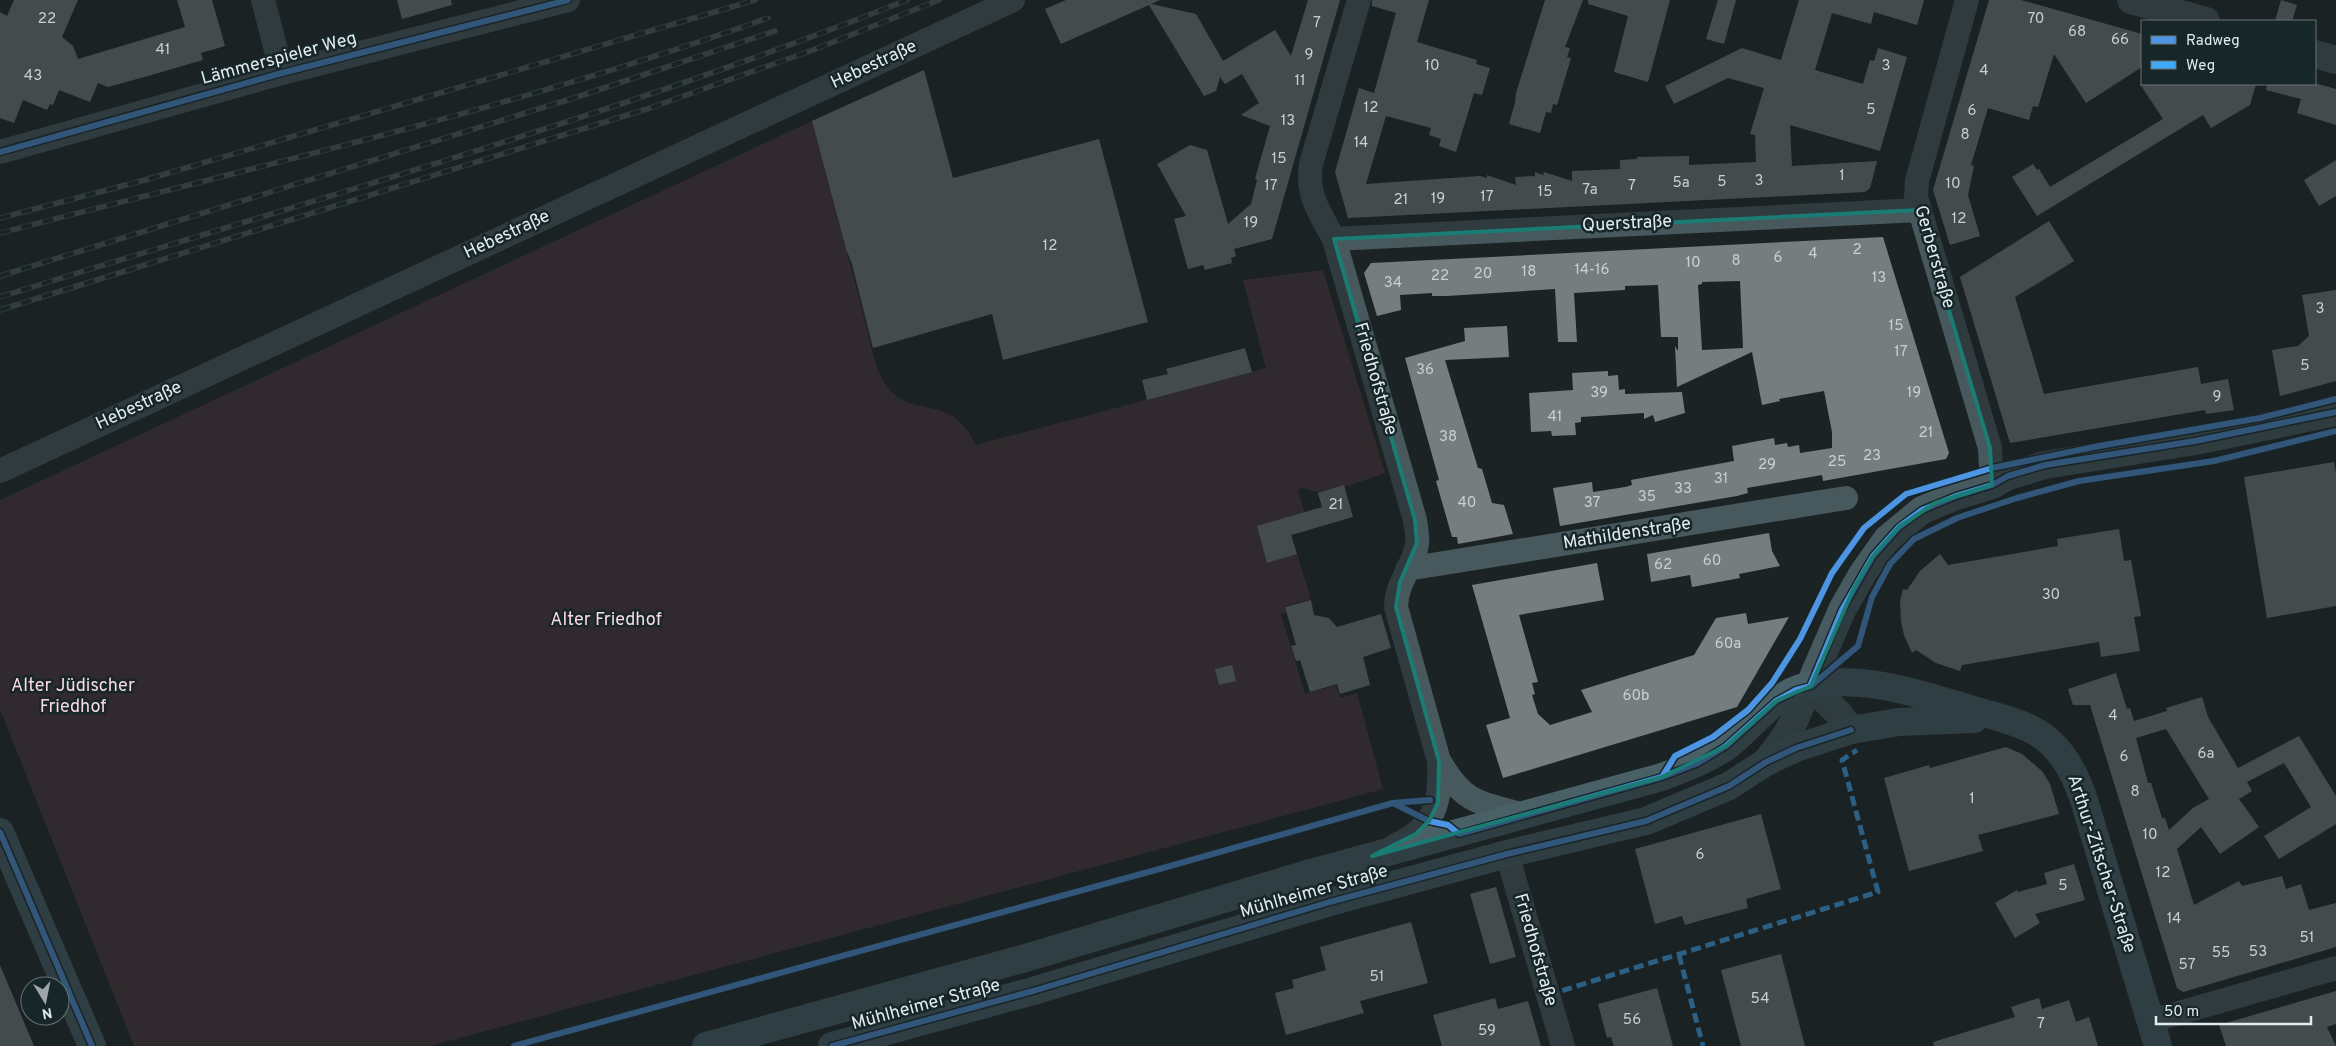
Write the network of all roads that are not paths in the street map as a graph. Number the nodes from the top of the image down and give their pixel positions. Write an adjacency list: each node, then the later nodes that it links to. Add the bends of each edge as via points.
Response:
1 (263, 0): 10 (street)
2 (568, 0): 10 (street, Lämmerspieler Weg)
3 (1013, 0): 16 (street, Hebestraße)
4 (1359, 0): 13 (street, Friedhofstraße, via 1309,176 1313,198)
5 (1967, 0): 12 (street, Gerberstraße, via 1917,181)
6 (2131, 0): 7 (street)
7 (2202, 20)
8 (2316, 54): 9 (street)
9 (2336, 60)
10 (282, 73): 11 (street, Lämmerspieler Weg)
11 (0, 152)
12 (1919, 210): 13 (street, Querstraße); 17 (street, Gerberstraße, via 1990,448)
13 (1334, 239): 19 (street, Friedhofstraße, via 1415,520 1417,543)
14 (2336, 412): 17 (main road, via 2196,441 2045,465 2008,476)
15 (2336, 425): 17 (main road, via 2243,449 2025,485)
16 (0, 471)
17 (1992, 485): 20 (main road, via 1922,510 1887,539 1854,588)
18 (1846, 498): 19 (street, Mathildenstraße)
19 (1407, 569): 24 (street, Friedhofstraße, via 1397,593 1396,607)
20 (1811, 686): 21 (main road, Arthur-Zitscher-Straße, via 1855,683 1883,686); 22 (main road); 25 (main road, via 1785,737); 26 (main road, Mühlheimer Straße, via 1776,701 1726,746 1698,763 1662,777)
21 (2000, 718): 22 (main road, Arthur-Zitscher-Straße, via 1937,719); 32 (main road, Arthur-Zitscher-Straße, via 2038,733 2063,755 2074,772)
22 (1851, 730): 23 (main road, Arthur-Zitscher-Straße)
23 (1796, 748): 25 (main road, Mühlheimer Straße)
24 (1439, 761): 26 (street, Friedhofstraße, via 1451,781 1466,796 1488,806); 29 (street, Friedhofstraße, via 1438,803 1429,820 1416,834)
25 (1766, 762): 28 (main road, Mühlheimer Straße, via 1729,786 1646,821)
26 (1525, 815): 29 (main road, Mühlheimer Straße)
27 (0, 832): 30 (main road)
28 (1507, 854): 35 (main road, Mühlheimer Straße); 36 (street, Friedhofstraße)
29 (1372, 856): 34 (main road, Mühlheimer Straße, via 1022,959)
30 (8, 875): 33 (main road)
31 (2336, 968): 32 (street)
32 (2154, 1034)
33 (92, 1046)
34 (706, 1046)
35 (832, 1046)
36 (1563, 1046)

